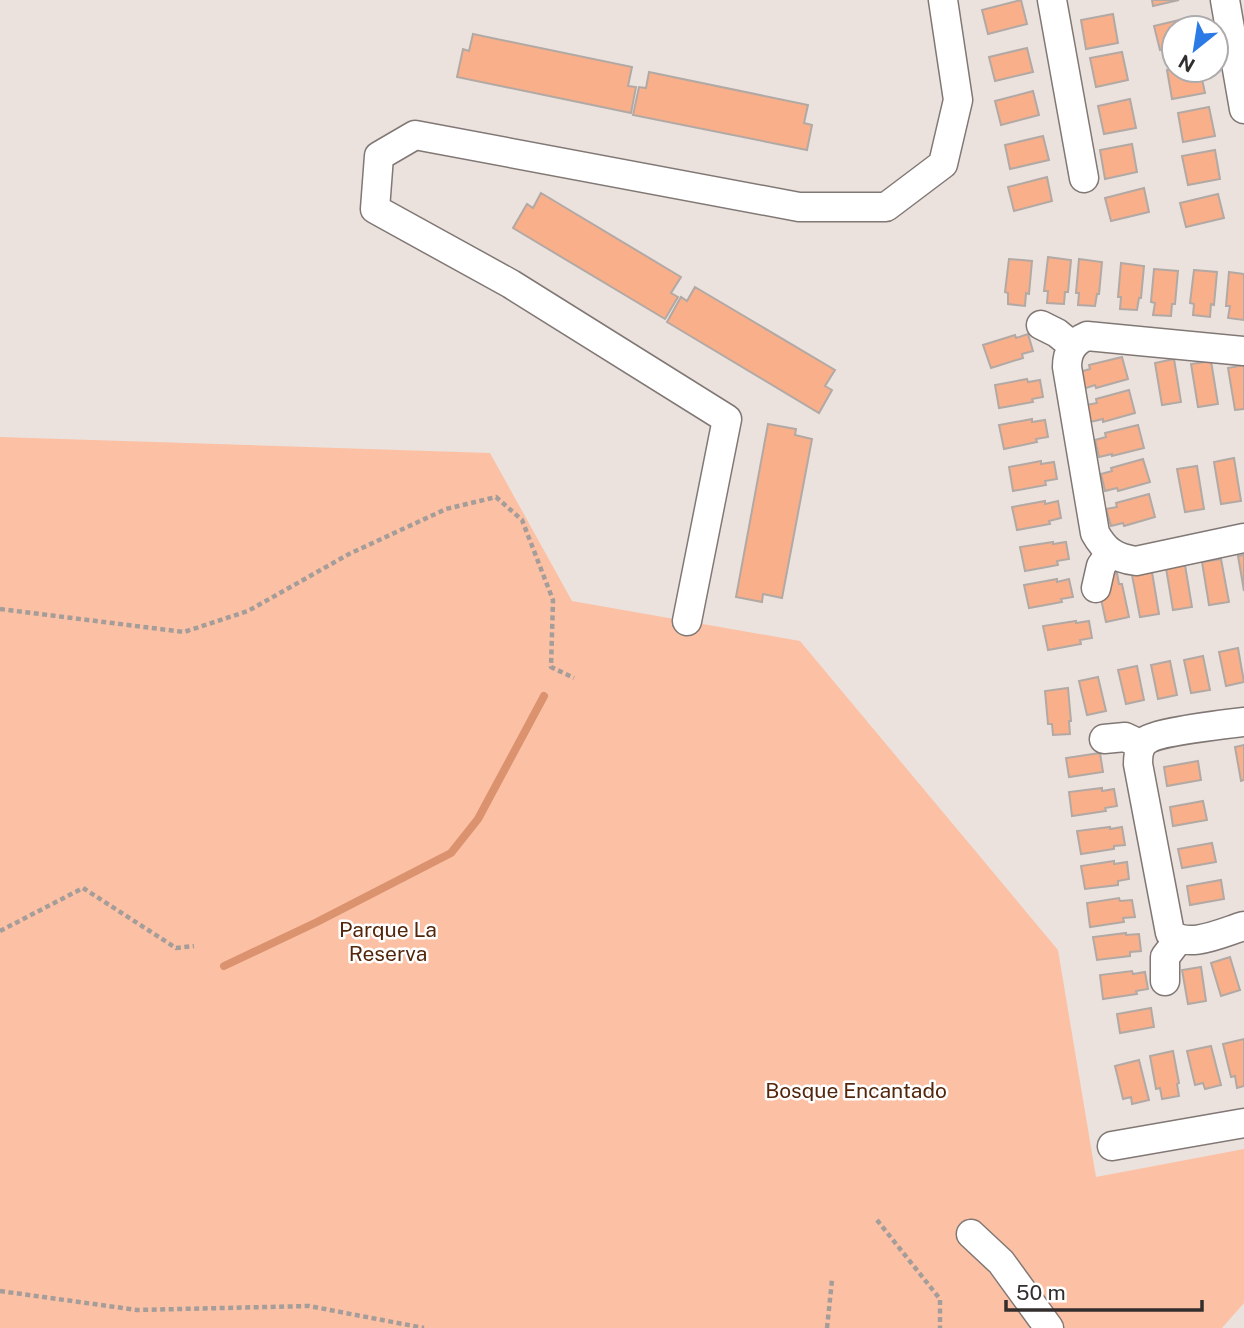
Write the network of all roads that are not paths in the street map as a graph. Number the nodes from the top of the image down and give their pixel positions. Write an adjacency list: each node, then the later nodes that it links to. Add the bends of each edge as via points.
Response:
1 (943, 0): 12 (street, via 958,100 943,164 886,207 799,207 415,135 379,156 375,209 511,284 727,419)
2 (1052, 0): 5 (street)
3 (1225, 0): 4 (street)
4 (1244, 109)
5 (1084, 178)
6 (1041, 325): 7 (street)
7 (1073, 346): 8 (street, via 1087,336); 10 (street, via 1067,367 1095,533)
8 (1244, 351)
9 (1244, 538): 10 (street, via 1136,561)
10 (1110, 553): 11 (street, via 1101,566)
11 (1096, 588)
12 (687, 621)
13 (1244, 722): 15 (street, via 1155,736)
14 (1104, 739): 15 (street, via 1125,737)
15 (1142, 745): 17 (street, via 1138,764 1168,927)
16 (1244, 926): 17 (street)
17 (1178, 940): 18 (street, via 1165,957)
18 (1165, 981)
19 (1244, 1123): 20 (street)
20 (1112, 1146)
21 (971, 1234): 22 (street, via 1002,1262)
22 (1049, 1328)

